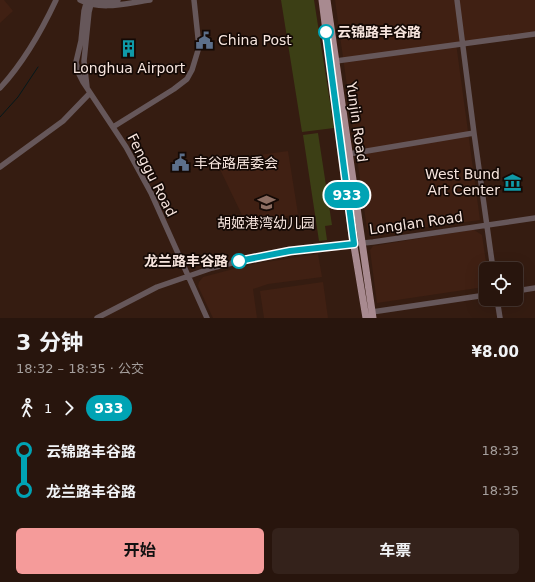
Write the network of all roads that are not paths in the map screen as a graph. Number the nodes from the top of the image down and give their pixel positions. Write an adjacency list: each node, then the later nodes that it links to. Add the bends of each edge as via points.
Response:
1 (56, 0): 13 (street, via 35,42)
2 (80, 0): 9 (street)
3 (118, 0): 9 (street)
4 (150, 0): 9 (street, via 110,6)
5 (194, 0): 15 (street, via 199,47 187,79)
6 (322, 0): 21 (main road, Yunjin Road)
7 (327, 0): 12 (main road, Yunjin Road)
8 (457, 0): 11 (street)
9 (89, 1): 14 (street, Fenggu Road, via 84,61); 14 (street, Fenggu Road, via 76,62 78,72)
10 (535, 34): 11 (street)
11 (463, 44): 12 (street); 16 (street)
12 (336, 61): 17 (main road, Yunjin Road)
13 (0, 88)
14 (89, 91): 15 (street, Fenggu Road); 18 (street, via 63,121)
15 (114, 127): 23 (street, Fenggu Road, via 151,193)
16 (474, 133): 17 (street); 20 (street)
17 (349, 154): 21 (main road, Yunjin Road)
18 (0, 167)
19 (535, 218): 20 (street, Longlan Road)
20 (488, 225): 21 (street, Longlan Road); 22 (street)
21 (358, 243): 23 (street, Longlan Road, via 282,252); 28 (main road, Yunjin Road); 31 (main road, Yunjin Road)
22 (492, 262)
23 (187, 276): 29 (street, Longlan Road, via 140,294); 30 (street, Fenggu Road)
24 (535, 288): 25 (street)
25 (523, 290)
26 (479, 296): 28 (street)
27 (499, 306): 32 (street)
28 (372, 315)
29 (97, 318)
30 (207, 318)
31 (366, 318)
32 (500, 318)

